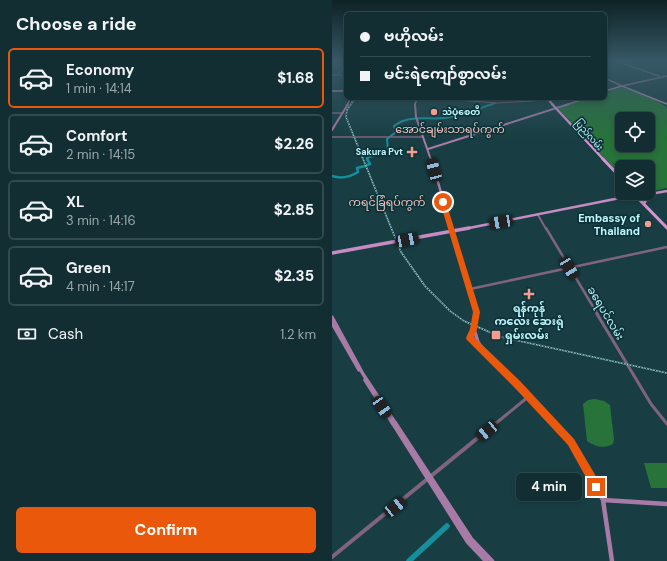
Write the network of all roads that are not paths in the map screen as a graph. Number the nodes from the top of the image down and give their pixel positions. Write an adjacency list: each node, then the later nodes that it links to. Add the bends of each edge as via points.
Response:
1 (619, 87): 5 (main road)
2 (625, 87): 13 (main road)
3 (332, 91): 4 (main road)
4 (344, 91)
5 (607, 92)
6 (350, 100): 16 (main road)
7 (416, 100): 18 (main road)
8 (450, 100): 9 (street, via 498,103)
9 (527, 100)
10 (549, 100): 14 (main road, ပြည်လမ်း)
11 (549, 100): 17 (highway)
12 (581, 100): 14 (main road)
13 (666, 104)
14 (555, 108): 17 (main road, ပြည်လမ်း); 22 (main road)
15 (332, 112): 16 (street)
16 (343, 112): 19 (main road)
17 (562, 115): 23 (highway, ပြည်လမ်း, via 582,141)
18 (417, 118): 21 (main road); 22 (main road)
19 (332, 132)
20 (332, 137): 21 (street)
21 (424, 137): 22 (main road)
22 (428, 147): 34 (main road)
23 (615, 173)
24 (667, 190): 25 (main road)
25 (655, 192)
26 (615, 199): 31 (main road)
27 (615, 199): 31 (main road)
28 (641, 200): 33 (highway)
29 (642, 200): 30 (highway)
30 (645, 202): 33 (highway)
31 (567, 209): 32 (main road)
32 (538, 215): 34 (main road); 37 (street, ခရေပင်လမ်း)
33 (667, 226)
34 (452, 231): 36 (main road); 38 (main road)
35 (667, 247): 37 (street)
36 (332, 253)
37 (569, 268): 38 (street); 43 (street, ခရေပင်လမ်း, via 657,414)
38 (470, 289): 42 (main road, via 476,312 472,336 476,344)
39 (332, 317): 41 (main road)
40 (332, 323): 41 (main road)
41 (339, 333): 44 (main road)
42 (528, 397): 44 (street); 45 (main road, via 576,448)
43 (667, 424)
44 (430, 479): 47 (main road, via 468,542); 48 (street)
45 (603, 500): 46 (main road); 51 (main road)
46 (667, 504)
47 (483, 554): 49 (main road); 50 (main road)
48 (332, 557)
49 (486, 561)
50 (492, 561)
51 (612, 561)

